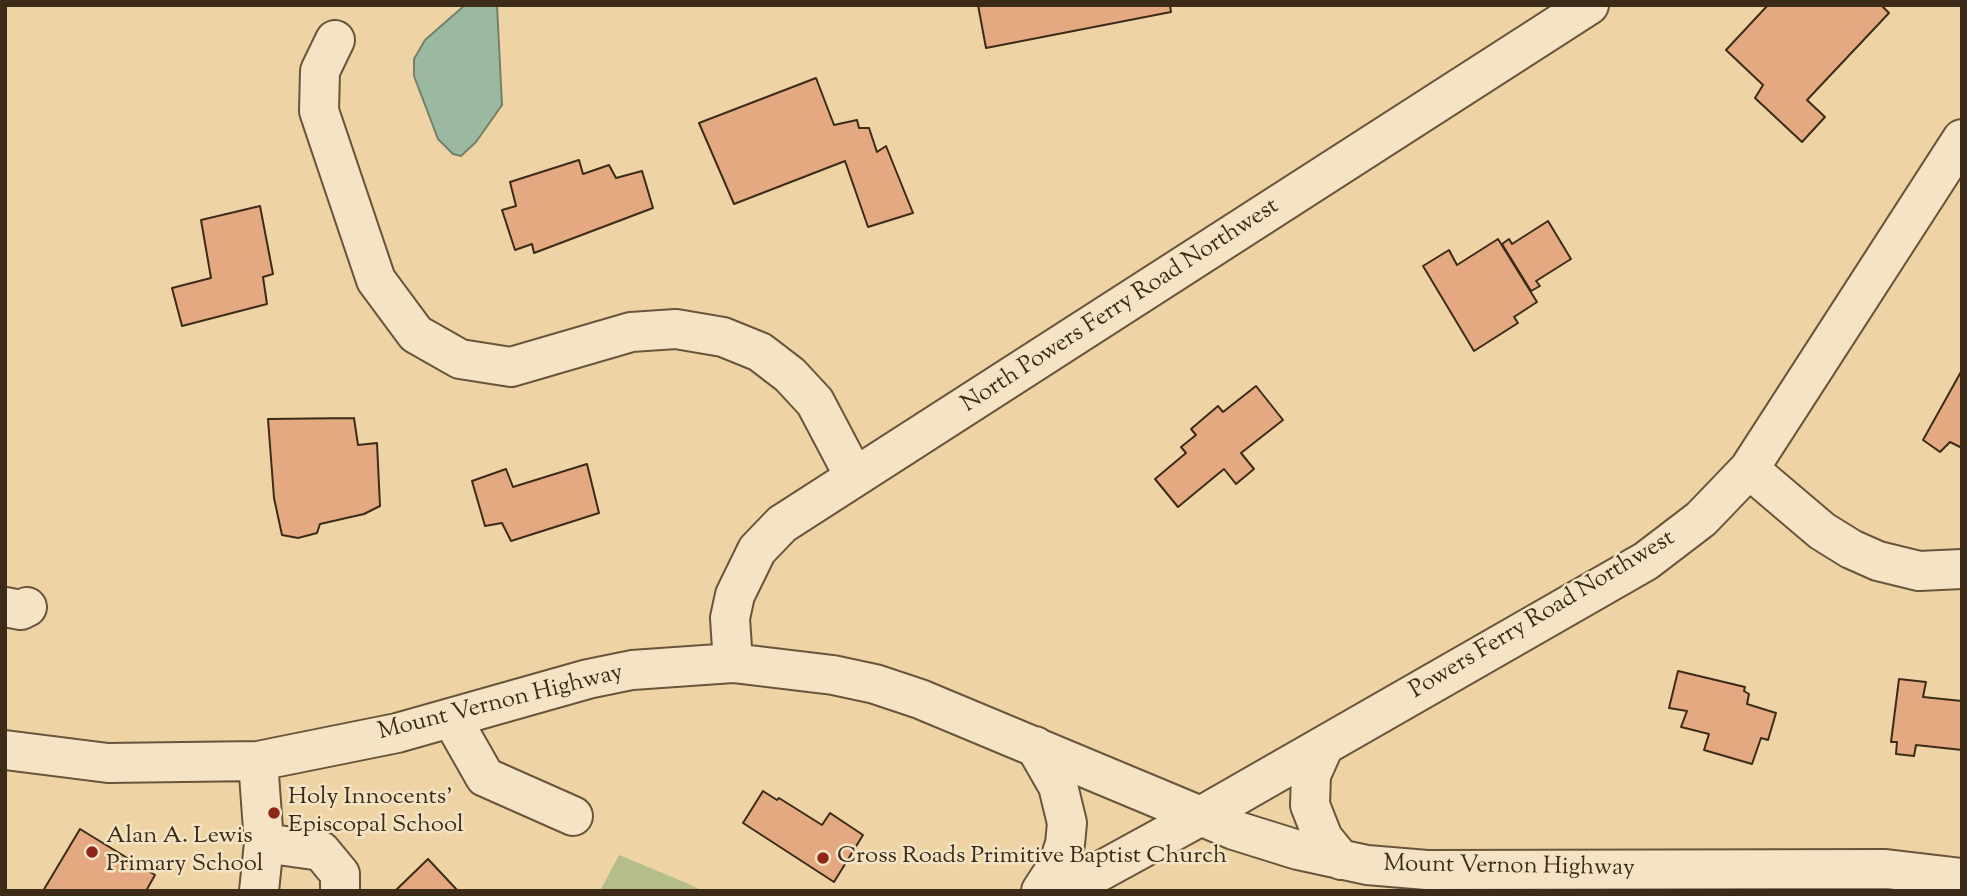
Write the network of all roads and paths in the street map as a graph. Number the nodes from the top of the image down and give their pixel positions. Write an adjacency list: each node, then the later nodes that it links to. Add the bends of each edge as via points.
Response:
1 (1589, 5): 5 (street, North Powers Ferry Road Northwest)
2 (335, 40): 5 (street, via 320,71 319,111 376,280 416,334 460,359 511,367 631,332 676,329 723,337 760,352 790,375 815,402)
3 (1962, 139): 4 (street, Powers Ferry Road Northwest)
4 (1749, 469): 6 (street, via 1822,531 1851,549 1919,571); 10 (street, Powers Ferry Road Northwest, via 1701,519 1646,561)
5 (854, 476): 7 (street, North Powers Ferry Road Northwest, via 782,524 757,550 735,595 730,618)
6 (1962, 569)
7 (733, 663): 8 (street, Mount Vernon Highway, via 621,672); 9 (street, Mount Vernon Highway, via 875,684)
8 (452, 719): 12 (street, Mount Vernon Highway); 13 (street, via 485,777)
9 (1035, 746): 14 (street, Mount Vernon Highway); 20 (street, via 1058,786 1067,823 1058,865)
10 (1324, 746): 14 (street, Powers Ferry Road Northwest); 16 (street, via 1311,775 1310,805 1323,838)
11 (5, 750): 12 (street, Mount Vernon Highway, via 108,763)
12 (258, 761): 15 (street)
13 (573, 816)
14 (1201, 816): 16 (street, Mount Vernon Highway, via 1267,841); 21 (street, Powers Ferry Road Northwest)
15 (264, 843): 18 (street); 19 (street, via 321,851 340,874)
16 (1341, 860): 17 (street, Mount Vernon Highway, via 1427,870 1841,868)
17 (1962, 878)
18 (259, 891)
19 (340, 891)
20 (1041, 891)
21 (1064, 891)

